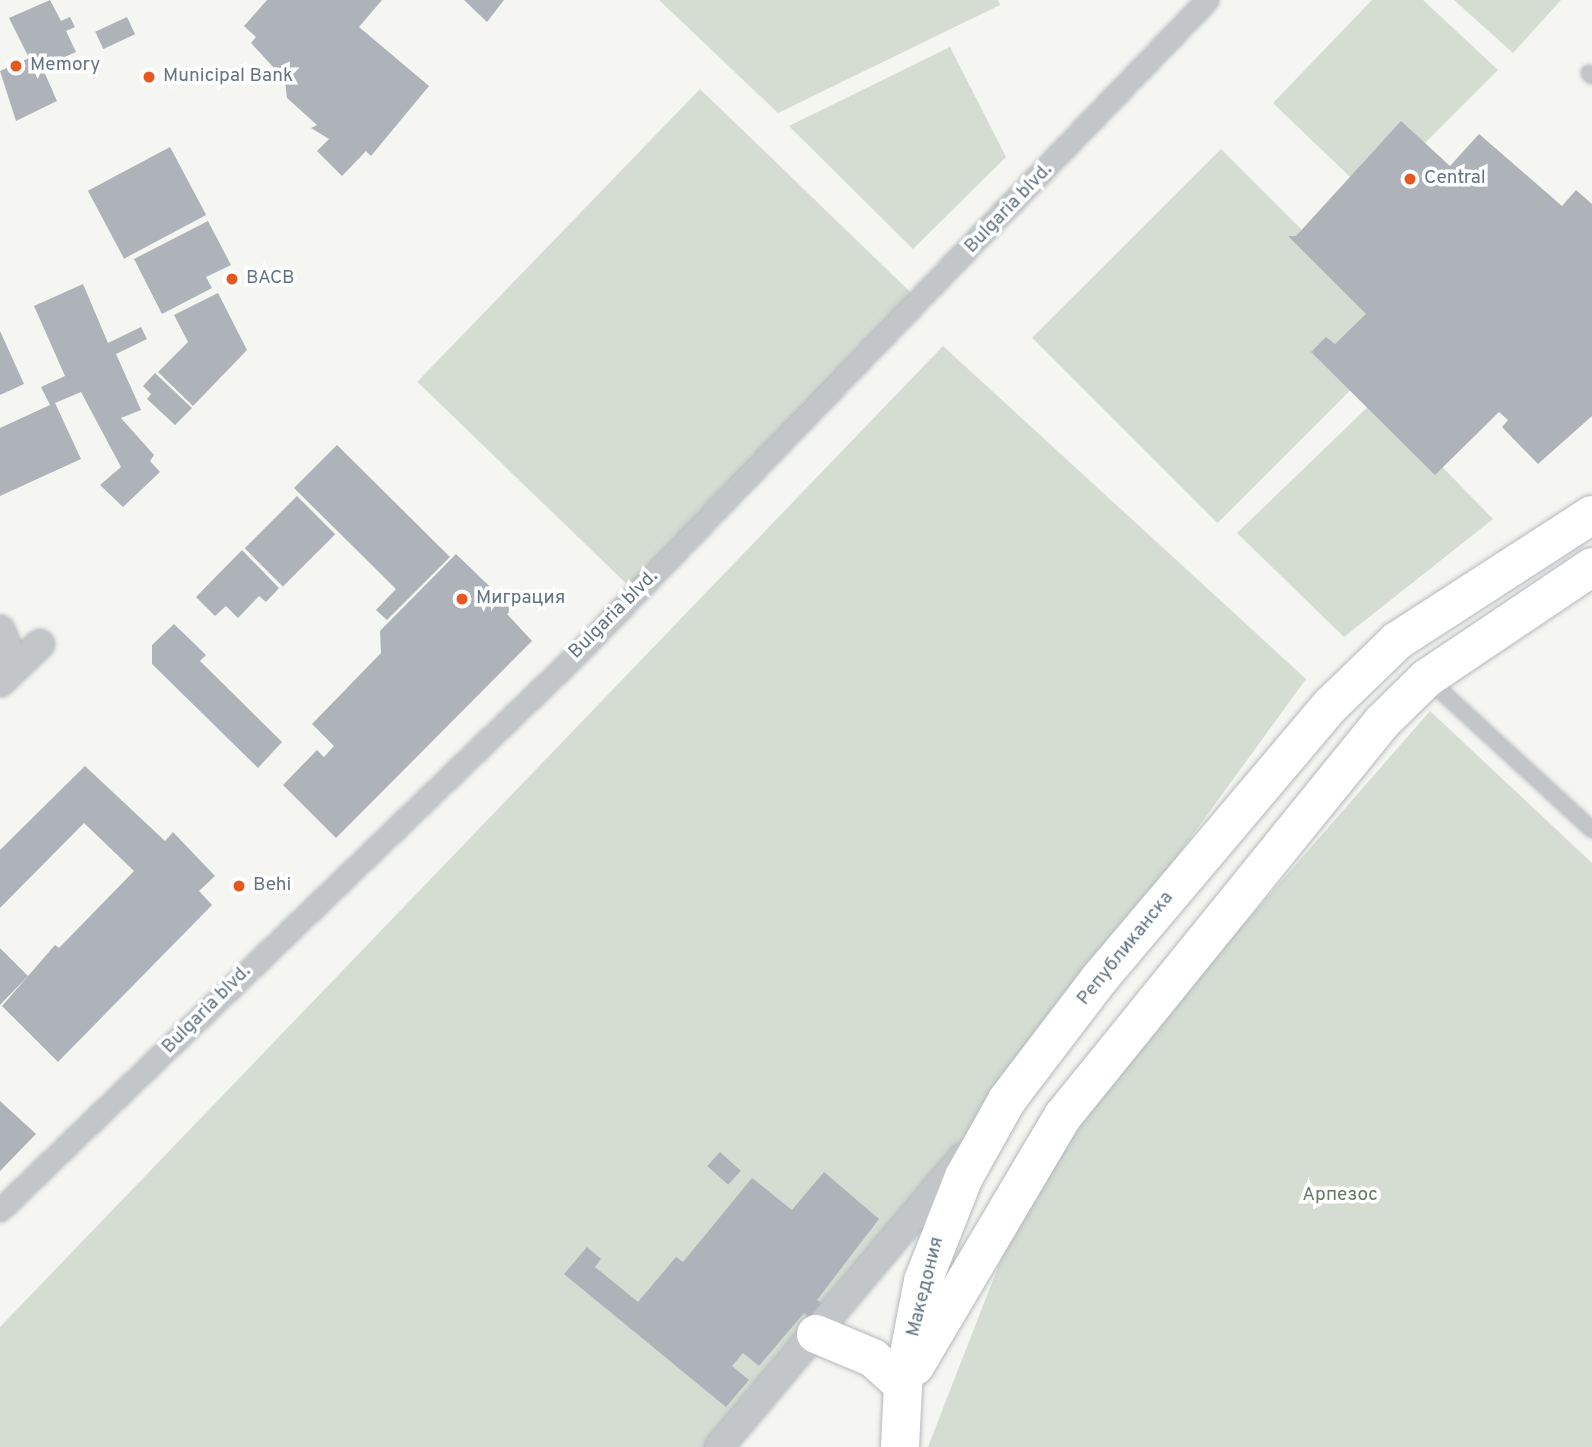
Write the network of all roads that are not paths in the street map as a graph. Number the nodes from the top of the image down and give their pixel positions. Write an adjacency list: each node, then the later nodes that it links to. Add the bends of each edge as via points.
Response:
1 (1207, 0): 11 (street, Bulgaria blvd., via 577,654)
2 (1592, 515): 5 (main road, Републиканска)
3 (1592, 567): 8 (main road)
4 (0, 630): 7 (street)
5 (1397, 641): 8 (main road); 10 (main road, Републиканска, via 1331,705)
6 (40, 644): 7 (street)
7 (8, 675)
8 (1427, 678): 9 (lane); 13 (main road, via 1382,722 1063,1116)
9 (1592, 830)
10 (1007, 1100): 12 (street, Републиканска); 13 (main road, Македония, via 941,1228 923,1281)
11 (0, 1210)
12 (816, 1334): 13 (main road, via 873,1358); 14 (street, Републиканска)
13 (903, 1385): 15 (main road, Македония)
14 (719, 1447)
15 (900, 1447)

